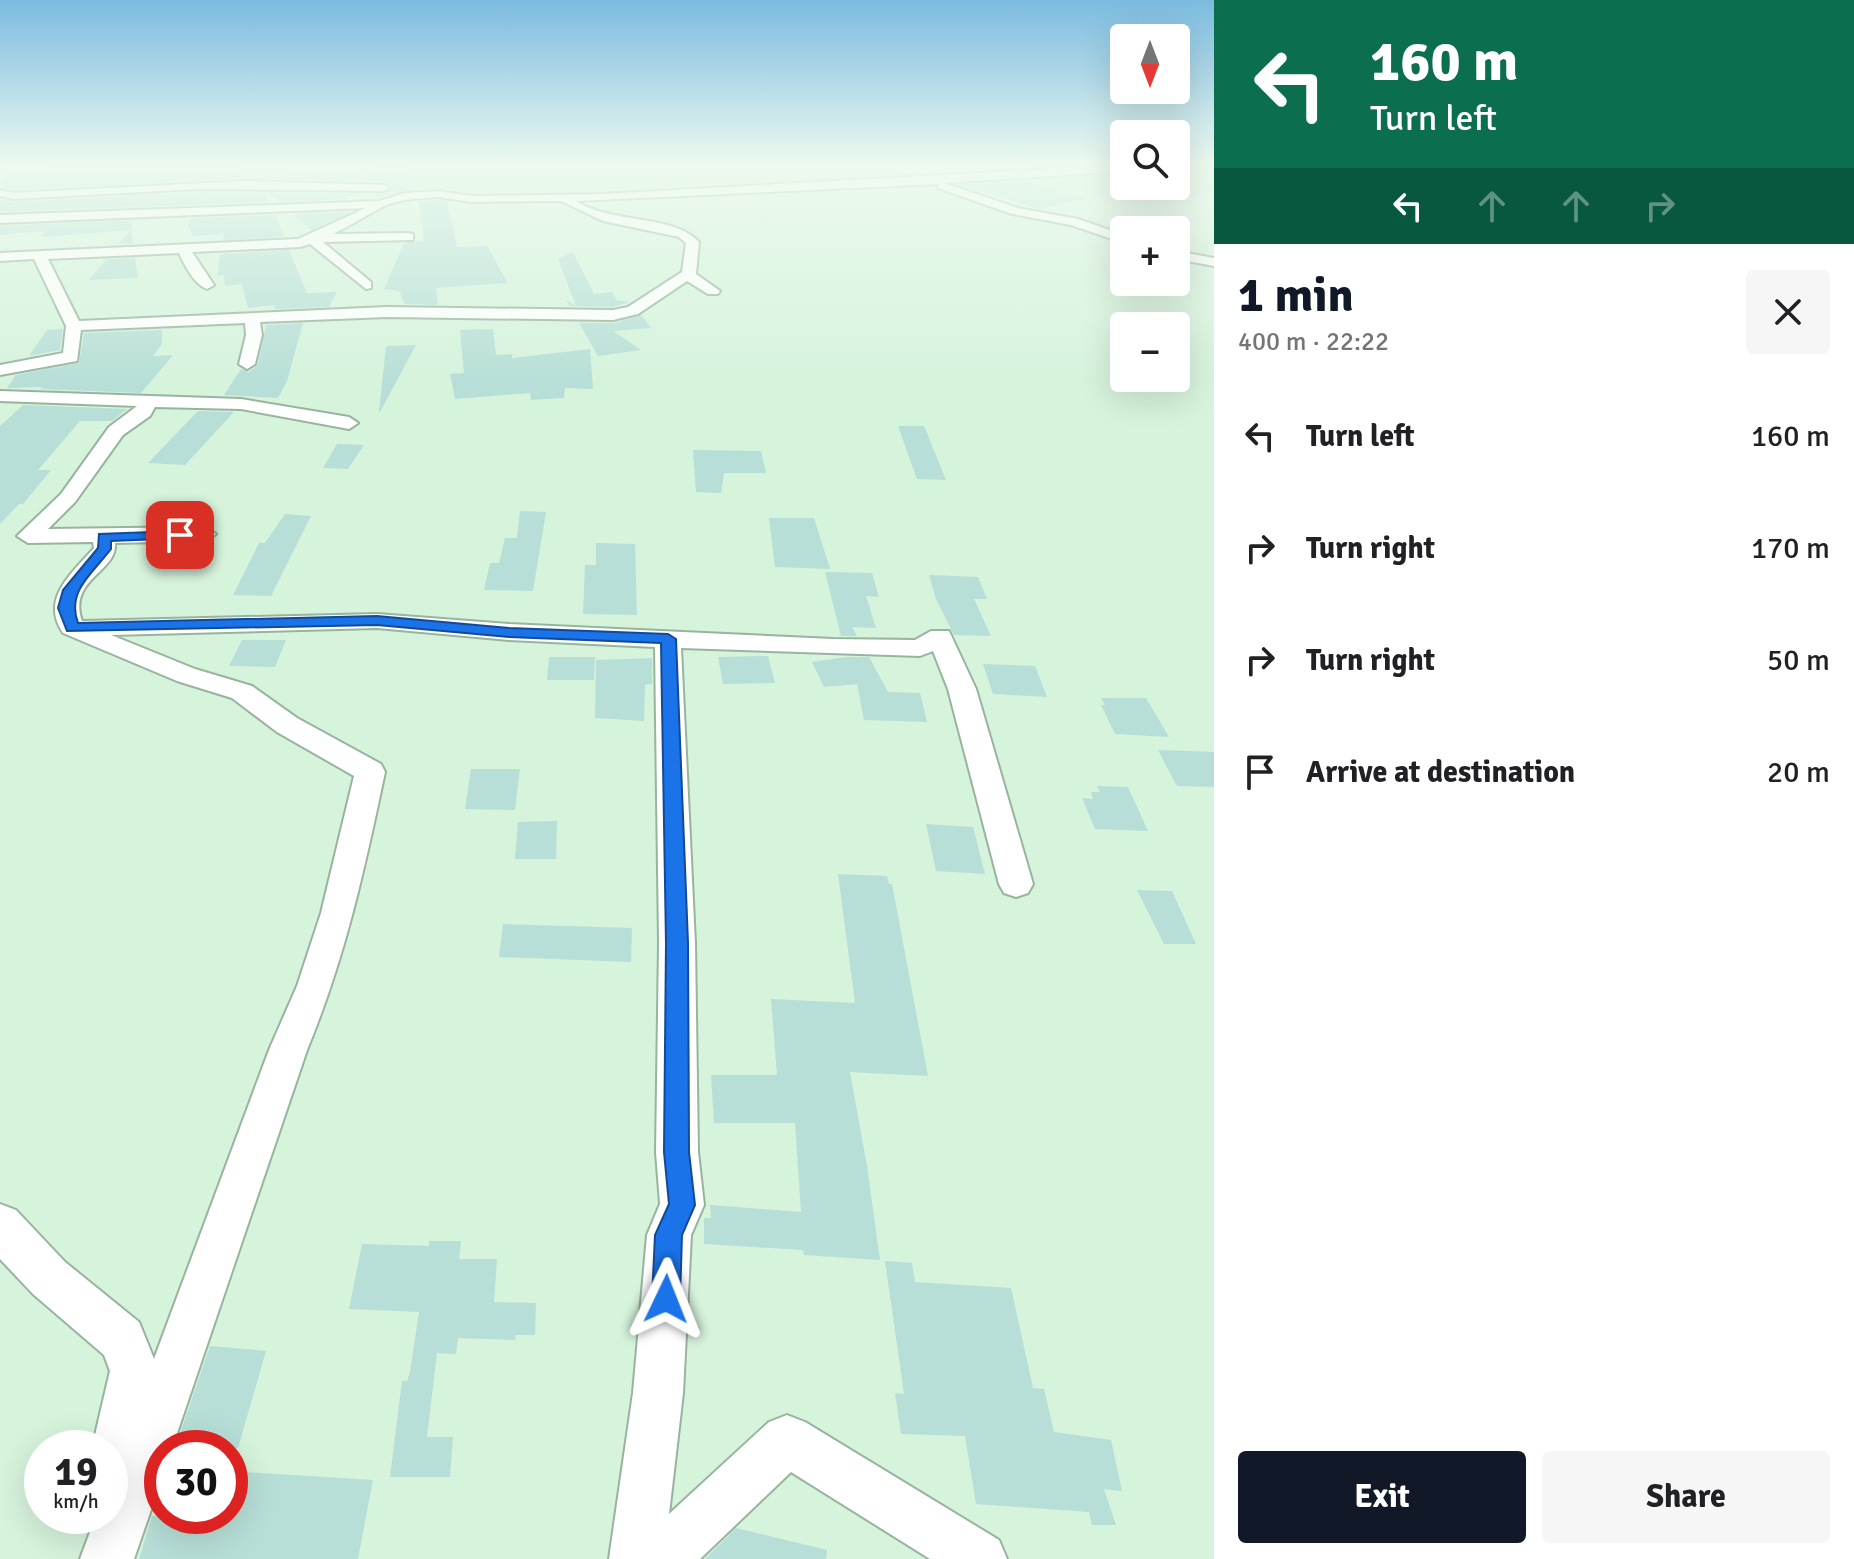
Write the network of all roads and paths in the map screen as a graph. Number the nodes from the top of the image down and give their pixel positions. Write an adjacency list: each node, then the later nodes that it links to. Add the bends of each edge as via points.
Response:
1 (314, 237): 4 (street)
2 (408, 237): 4 (street)
3 (686, 237): 10 (street, via 693,242)
4 (311, 238): 5 (street, via 300,243); 12 (street)
5 (183, 247): 6 (street); 11 (street)
6 (39, 255): 7 (street); 15 (street)
7 (0, 257)
8 (1190, 258): 9 (street)
9 (1214, 262)
10 (689, 274): 13 (street); 14 (street, via 633,311 613,315 387,312)
11 (207, 285)
12 (366, 285)
13 (713, 291)
14 (252, 318): 15 (street); 16 (street)
15 (74, 326): 17 (street, via 71,357)
16 (247, 364)
17 (0, 370)
18 (0, 396): 19 (street)
19 (147, 401): 20 (street, via 241,404); 21 (street, via 144,412 116,431 68,498 28,536 205,534 103,537 105,549 70,590 65,608)
20 (349, 423)
21 (72, 628): 22 (street, via 377,621); 28 (street, via 242,692 287,725 370,772 338,913 315,986)
22 (668, 639): 23 (street, via 920,648 940,636 962,689); 29 (street, via 682,1205 669,1235 658,1393)
23 (1016, 884)
24 (0, 1226): 25 (street, via 49,1278 122,1339 134,1371)
25 (122, 1430)
26 (100, 1534): 27 (street)
27 (94, 1559)
28 (107, 1559)
29 (636, 1559)
30 (660, 1559): 31 (street, via 787,1440)
31 (980, 1559)

